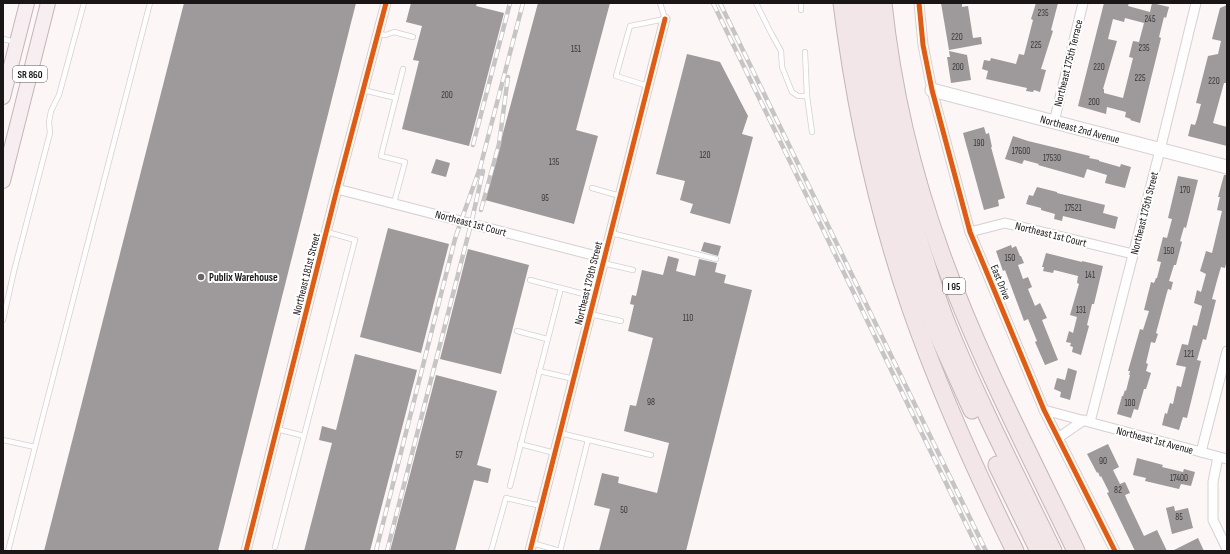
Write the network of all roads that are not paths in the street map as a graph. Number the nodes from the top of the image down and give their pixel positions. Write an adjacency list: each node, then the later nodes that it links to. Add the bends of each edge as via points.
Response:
1 (27, 3): 21 (main road, SR 860)
2 (84, 3): 51 (lane, via 59,95 51,110 50,133)
3 (150, 3): 67 (lane)
4 (386, 3): 18 (street, Northeast 181st Street)
5 (660, 3): 17 (lane)
6 (756, 3): 27 (lane, via 781,51 782,68 792,92 798,96)
7 (801, 3): 16 (lane)
8 (842, 3): 80 (highway, via 863,134 897,266 924,347 948,405)
9 (854, 3): 81 (highway, via 865,75 890,193 917,278 957,379)
10 (867, 3): 82 (highway, via 883,108 902,188 931,280 947,325 990,424)
11 (883, 3): 83 (highway, I 95, via 892,70 904,129 941,253 968,322 1015,426)
12 (919, 3): 26 (street, East Drive, via 923,45)
13 (1083, 3): 30 (street, Northeast 175th Terrace)
14 (1196, 3): 33 (street, Northeast 175th Street)
15 (46, 4): 32 (main road, SR 860)
16 (801, 10)
17 (665, 19): 24 (street, Northeast 179th Street); 24 (lane, via 630,26 616,76)
18 (378, 34): 19 (lane, via 394,32); 25 (street, Northeast 181st Street)
19 (413, 37)
20 (3, 39): 21 (lane)
21 (17, 43): 28 (main road, SR 860)
22 (805, 52): 27 (lane)
23 (403, 69): 29 (lane)
24 (648, 86): 38 (street, Northeast 179th Street)
25 (363, 90): 29 (lane); 37 (street, Northeast 181st Street)
26 (932, 90): 30 (street, Northeast 2nd Avenue); 41 (street, East Drive)
27 (807, 96): 31 (lane)
28 (3, 97)
29 (396, 98): 39 (lane, via 381,156 404,162)
30 (1054, 122): 33 (street, Northeast 2nd Avenue)
31 (812, 132)
32 (8, 143): 35 (main road, SR 860)
33 (1160, 150): 34 (street, Northeast 2nd Avenue); 43 (street, Northeast 175th Street)
34 (1227, 167)
35 (3, 181)
36 (592, 188): 38 (lane)
37 (337, 189): 39 (street, Northeast 1st Court); 40 (street, Northeast 181st Street)
38 (620, 196): 42 (street, Northeast 179th Street)
39 (394, 203): 45 (street, Northeast 1st Court)
40 (327, 232): 60 (street, Northeast 181st Street); 62 (lane, via 355,240)
41 (970, 232): 43 (street, Northeast 1st Court, via 1005,223); 58 (street, East Drive)
42 (611, 233): 44 (lane); 45 (street, Northeast 179th Street)
43 (1133, 254): 59 (street, Northeast 175th Street)
44 (716, 259)
45 (604, 260): 46 (lane); 49 (street, Northeast 179th Street)
46 (633, 270)
47 (530, 280): 48 (lane)
48 (561, 288): 49 (lane); 54 (lane)
49 (595, 297): 50 (street, Northeast 179th Street)
50 (590, 314): 52 (lane); 57 (street, Northeast 179th Street)
51 (3, 320)
52 (621, 321)
53 (516, 331): 54 (lane)
54 (547, 339): 56 (lane)
55 (1227, 351): 68 (street)
56 (539, 370): 57 (lane); 66 (lane)
57 (574, 379): 61 (street, Northeast 179th Street)
58 (1044, 410): 59 (street, Northeast 1st Avenue); 63 (street, East Drive)
59 (1087, 421): 63 (street); 68 (street, Northeast 1st Avenue)
60 (277, 429): 62 (lane); 78 (street, Northeast 181st Street)
61 (560, 433): 65 (lane); 69 (street, Northeast 179th Street)
62 (304, 436): 74 (lane)
63 (1058, 438): 84 (street, East Drive)
64 (3, 440): 67 (lane)
65 (588, 440): 70 (lane); 75 (lane, via 560,551)
66 (520, 444): 69 (lane); 72 (lane)
67 (35, 447): 77 (lane)
68 (1201, 452): 71 (street, Northeast 1st Avenue)
69 (555, 453): 73 (street, Northeast 179th Street)
70 (651, 455)
71 (1222, 458): 76 (street, via 1213,482 1212,520)
72 (510, 486)
73 (541, 506): 75 (street, Northeast 179th Street); 79 (lane, via 506,498)
74 (274, 547)
75 (531, 547)
76 (1227, 549)
77 (8, 551)
78 (246, 551)
79 (490, 551)
80 (1015, 551)
81 (1038, 551)
82 (1053, 551)
83 (1076, 551)
84 (1115, 551)

